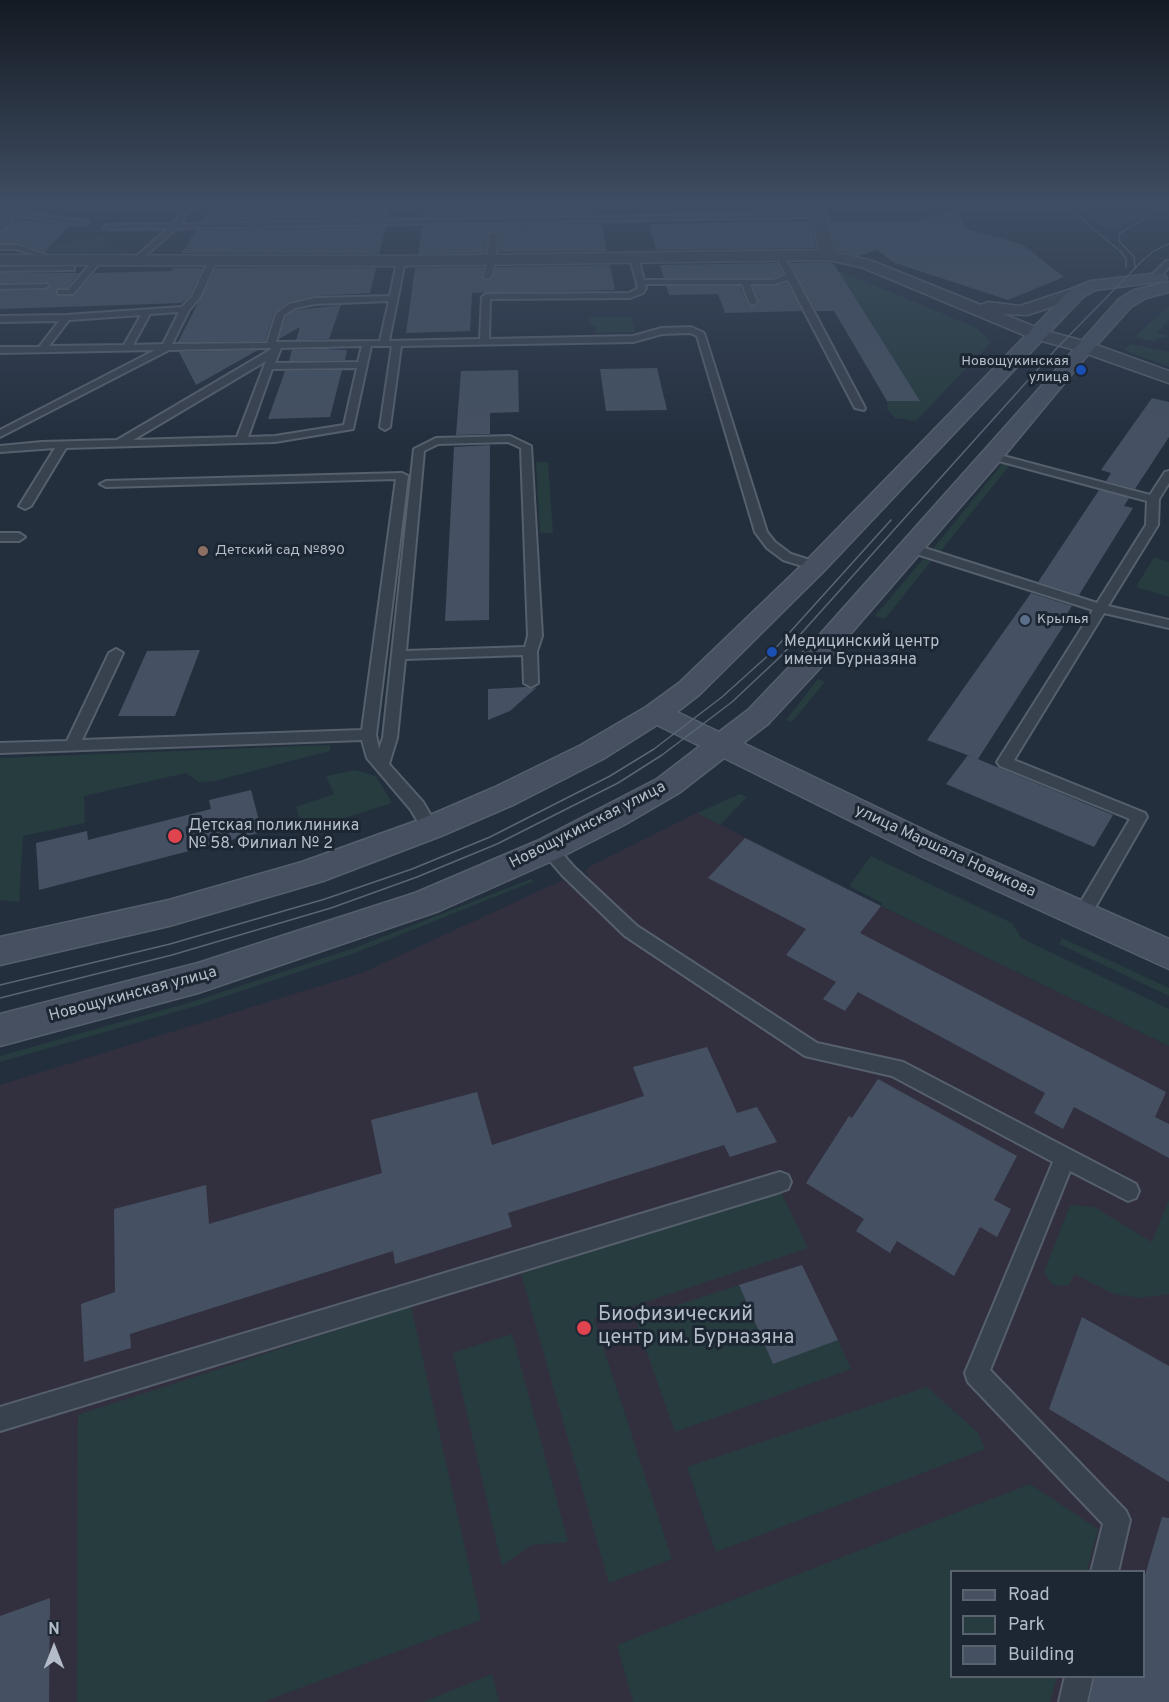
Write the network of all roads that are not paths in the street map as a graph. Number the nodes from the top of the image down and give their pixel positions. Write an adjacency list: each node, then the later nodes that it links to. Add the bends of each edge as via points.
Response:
1 (74, 283): 12 (lane, via 65,292)
2 (202, 283): 17 (lane)
3 (396, 283): 14 (lane)
4 (640, 283): 22 (lane, via 640,291 630,295 486,293)
5 (746, 283): 16 (lane)
6 (795, 283): 35 (lane)
7 (915, 283): 15 (street)
8 (1104, 283): 13 (main road)
9 (45, 286): 10 (lane)
10 (0, 287)
11 (1169, 287): 26 (main road, Новощукинская улица, via 1131,298)
12 (86, 292)
13 (1077, 293): 15 (street, via 1020,311); 21 (main road)
14 (393, 298): 23 (lane); 28 (lane, via 315,301 292,306 280,314)
15 (951, 298): 21 (street)
16 (753, 302)
17 (185, 309): 18 (lane); 27 (lane)
18 (146, 313): 19 (lane); 30 (lane)
19 (66, 318): 20 (lane); 29 (lane)
20 (0, 319)
21 (1037, 334): 26 (street); 50 (main road)
22 (484, 342): 24 (lane); 50 (lane, via 633,339 662,331 691,330 701,335 761,532 786,557)
23 (384, 343): 24 (lane); 25 (lane)
24 (397, 343): 36 (lane)
25 (368, 344): 28 (lane); 32 (lane)
26 (1085, 347): 34 (street); 42 (main road, Новощукинская улица)
27 (166, 348): 28 (lane); 30 (lane); 37 (lane)
28 (274, 348): 33 (lane); 39 (lane)
29 (42, 349): 30 (lane); 31 (lane)
30 (126, 349)
31 (0, 350)
32 (362, 365): 33 (lane); 38 (lane, via 349,427 275,439)
33 (269, 366): 38 (lane)
34 (1169, 377)
35 (860, 408)
36 (385, 427)
37 (0, 434)
38 (241, 440): 39 (lane)
39 (118, 444): 40 (lane)
40 (62, 445): 41 (lane); 46 (lane)
41 (0, 449)
42 (992, 456): 45 (lane); 49 (main road, Новощукинская улица)
43 (1169, 474): 45 (lane)
44 (106, 484): 58 (lane, via 402,476)
45 (1154, 499): 51 (lane, via 1152,525)
46 (25, 506)
47 (0, 537): 48 (lane)
48 (19, 537)
49 (911, 548): 51 (lane); 60 (main road, Новощукинская улица, via 758,717)
50 (815, 566): 57 (main road, via 689,688)
51 (1100, 608): 52 (lane); 65 (lane, via 1005,762 1139,817)
52 (1169, 624)
53 (530, 651): 55 (lane); 55 (lane, via 535,636 526,446 510,439 436,441 419,449); 56 (lane)
54 (116, 653): 59 (lane)
55 (398, 655): 62 (lane, via 390,738)
56 (531, 683)
57 (656, 713): 60 (main road, улица Маршала Новикова); 63 (main road, via 592,752)
58 (369, 735): 59 (lane); 62 (lane, via 372,754)
59 (71, 747): 61 (lane)
60 (721, 747): 64 (main road, Новощукинская улица, via 668,786); 65 (main road, улица Маршала Новикова)
61 (0, 748)
62 (381, 764): 63 (lane, via 417,806)
63 (430, 828): 66 (main road, via 310,872 169,913)
64 (549, 849): 68 (main road, Новощукинская улица, via 427,902 348,930 198,978); 69 (lane, via 631,931 812,1050 896,1068)
65 (1082, 915): 67 (main road, улица Маршала Новикова)
66 (0, 951)
67 (1169, 955)
68 (0, 1030)
69 (1065, 1157): 71 (lane); 73 (lane, via 977,1373 1117,1520)
70 (780, 1182): 72 (lane)
71 (1128, 1191)
72 (0, 1419)
73 (1104, 1570)
74 (1079, 1678): 75 (lane)
75 (1073, 1702)

